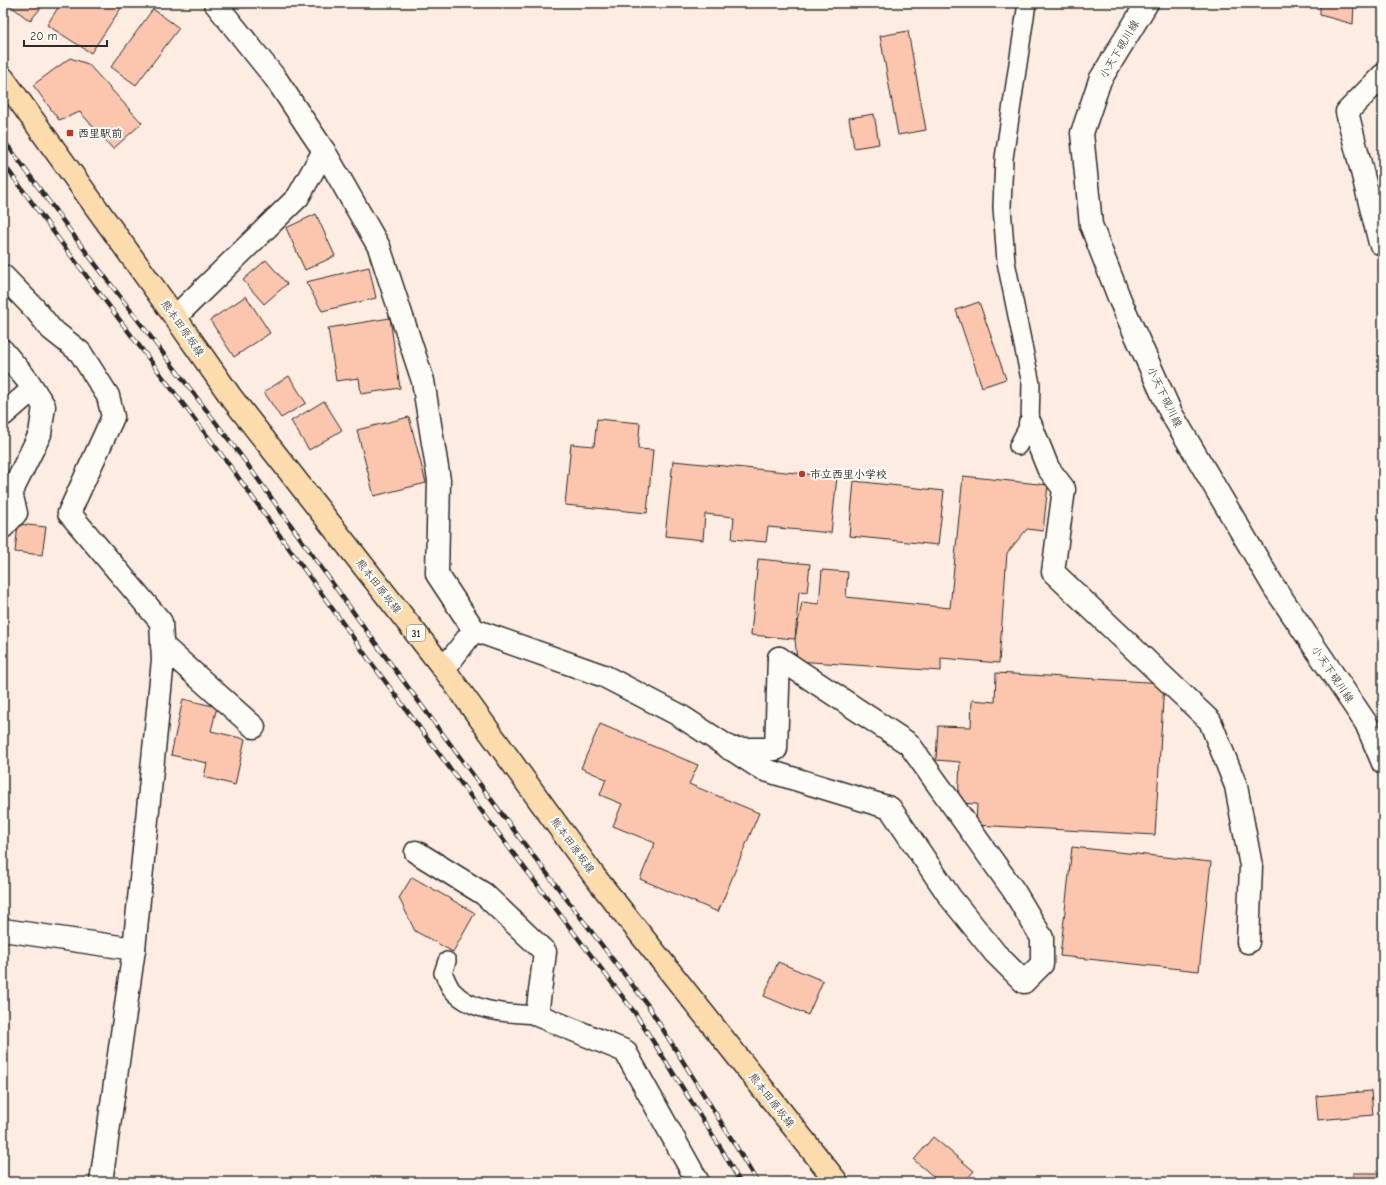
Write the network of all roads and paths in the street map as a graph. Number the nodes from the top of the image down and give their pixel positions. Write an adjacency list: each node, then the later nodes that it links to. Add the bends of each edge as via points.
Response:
1 (215, 3): 6 (street, via 276,79)
2 (1027, 3): 13 (lane, via 1004,158 1002,207 1006,262 1031,384)
3 (1147, 3): 21 (street, 小天下硯川線, via 1100,80 1082,132 1091,225 1120,300 1171,413 1274,587 1366,723)
4 (1383, 75): 7 (street, via 1347,112)
5 (3, 78): 9 (main road, 熊本田原坂線 / 31)
6 (324, 151): 9 (street, via 298,197); 16 (street, via 379,247 423,381 439,480 437,574)
7 (1380, 243)
8 (3, 276): 17 (street, via 51,328 80,352 108,396 113,417 69,513 161,622)
9 (175, 317): 18 (main road, 熊本田原坂線 / 31, via 231,397)
10 (3, 351): 11 (street)
11 (33, 389): 12 (street); 15 (street, via 44,406 40,434 10,493 16,513)
12 (3, 415)
13 (1030, 423): 14 (lane); 24 (street, via 1048,468 1064,489 1053,572 1210,722 1236,786 1251,866)
14 (1018, 446)
15 (3, 527)
16 (474, 630): 18 (street); 20 (street, via 604,676 679,715)
17 (162, 645): 19 (street); 25 (street, via 163,660)
18 (444, 670): 30 (main road, 熊本田原坂線 / 31, via 595,877)
19 (254, 727)
20 (730, 749): 20 (street, via 776,749 779,658 909,744 1014,891 1042,938 1042,964 1024,982 1000,958 950,897 890,808 762,769)
21 (1383, 763)
22 (416, 852): 27 (street, via 484,894 545,952)
23 (3, 930): 25 (street)
24 (1248, 942)
25 (134, 949): 28 (street)
26 (447, 961): 27 (lane, via 443,973 452,989 469,1004 502,1012)
27 (537, 1015): 29 (street, via 625,1051)
28 (101, 1182)
29 (698, 1182)
30 (837, 1182)

